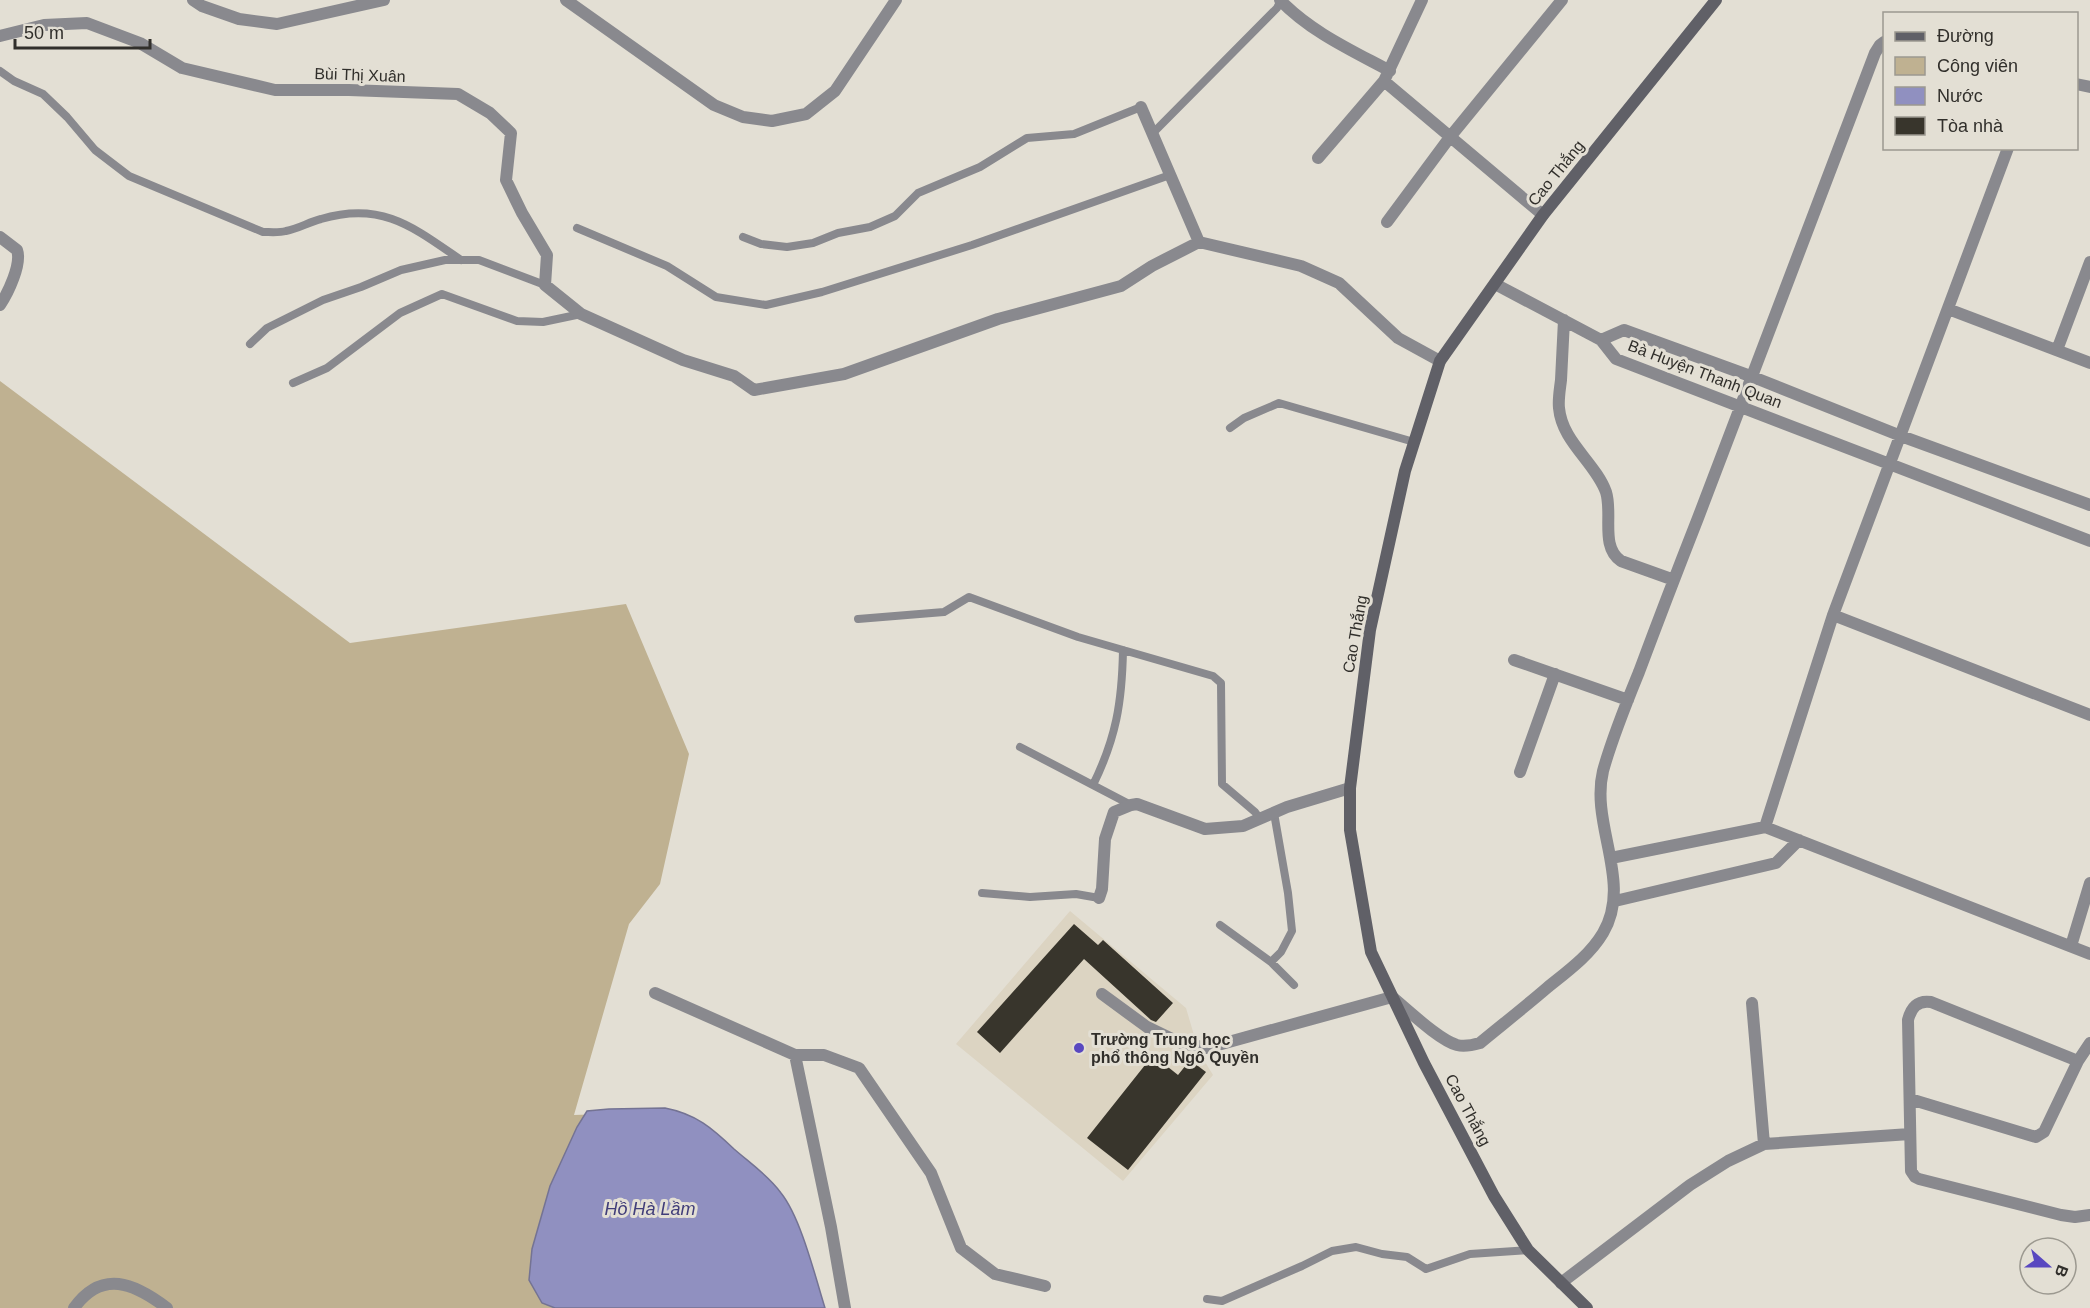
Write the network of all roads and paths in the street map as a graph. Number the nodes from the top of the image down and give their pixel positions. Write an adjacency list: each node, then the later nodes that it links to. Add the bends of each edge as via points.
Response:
1 (193, 0): 2 (street, via 239,19 277,24)
2 (384, 0)
3 (566, 0): 4 (street, via 714,105 743,117 772,121 806,114 835,91)
4 (896, 0)
5 (1280, 0): 12 (street, via 1316,31); 14 (lane, via 1277,8)
6 (1422, 0): 12 (street)
7 (1562, 0): 15 (street)
8 (1716, 0): 19 (main road, Cao Thắng)
9 (0, 36): 28 (street, Bùi Thị Xuân, via 44,25 87,23 140,43 182,68 276,90 458,94 490,113 511,133 506,180 547,255)
10 (1883, 43): 38 (street, via 1875,53)
11 (0, 71): 25 (lane, via 43,94 95,150 129,176 263,232 286,231 322,218 360,212 396,218)
12 (1387, 76): 15 (street); 17 (street)
13 (1141, 107): 14 (street); 23 (lane, via 1074,134 1027,138 980,168 918,193 895,216 870,226 787,247)
14 (1153, 133): 18 (street)
15 (1450, 137): 19 (street); 20 (street)
16 (2007, 150): 30 (street)
17 (1318, 158)
18 (1170, 175): 21 (lane, via 972,245 822,292 766,304 716,297 667,266); 24 (street)
19 (1543, 215): 27 (main road, Cao Thắng)
20 (1387, 222)
21 (576, 228)
22 (0, 237): 29 (street, via 17,250 19,258)
23 (743, 237)
24 (1199, 242): 31 (street, via 1121,286 998,319 844,374 754,390 734,376 683,360); 36 (street, via 1300,266 1339,283 1398,338)
25 (461, 260): 28 (lane, via 479,260); 34 (lane, via 401,270 323,300 267,328)
26 (2090, 262): 35 (street)
27 (1495, 284): 32 (street); 36 (main road, Cao Thắng)
28 (545, 285): 31 (street)
29 (0, 305)
30 (1948, 309): 35 (street); 42 (street)
31 (581, 314): 39 (lane, via 543,322 517,321 442,294 400,313 327,368)
32 (1564, 320): 33 (street); 47 (street, via 1559,408 1563,426 1606,493 1610,548 1621,561)
33 (1601, 340): 38 (street, Bà Huyện Thanh Quan, via 1624,330); 40 (street, Bà Huyện Thanh Quan, via 1616,359)
34 (250, 344)
35 (2057, 350): 37 (street)
36 (1440, 361): 43 (main road, Cao Thắng)
37 (2090, 363)
38 (1753, 377): 40 (street); 42 (street, Bà Huyện Thanh Quan)
39 (293, 383)
40 (1741, 406): 44 (street, Bà Huyện Thanh Quan); 47 (street)
41 (1230, 428): 43 (lane, via 1279,403)
42 (1901, 436): 44 (street); 45 (street, Bà Huyện Thanh Quan)
43 (1414, 442): 58 (main road, Cao Thắng, via 1370,630)
44 (1890, 463): 46 (street, Bà Huyện Thanh Quan); 48 (street)
45 (2090, 505)
46 (2090, 541)
47 (1674, 579): 53 (street)
48 (1833, 615): 54 (street); 62 (street)
49 (858, 619): 50 (lane, via 944,612 969,597)
50 (1123, 650): 57 (lane, via 1115,728); 61 (lane, via 1213,676 1221,683 1222,784)
51 (1514, 660): 52 (street)
52 (1556, 674): 53 (street); 56 (street)
53 (1628, 700): 64 (street, via 1600,787)
54 (2090, 715)
55 (1020, 747): 57 (lane)
56 (1520, 772)
57 (1093, 785): 59 (lane)
58 (1350, 788): 60 (street); 76 (main road, Cao Thắng, via 1350,830 1371,952)
59 (1131, 805): 61 (street, via 1205,829 1243,826); 67 (street, via 1114,812 1105,839)
60 (1274, 813): 61 (street); 72 (lane, via 1292,931)
61 (1260, 819)
62 (1765, 827): 63 (street); 64 (street)
63 (1799, 840): 68 (street, via 1776,863); 70 (street)
64 (1611, 858): 68 (street)
65 (2090, 883): 70 (street)
66 (982, 893): 67 (lane, via 1030,897 1076,894)
67 (1099, 898)
68 (1615, 901): 76 (street, via 1607,925 1593,947 1480,1043 1469,1046 1446,1041)
69 (1220, 925): 72 (lane)
70 (2071, 946): 71 (street)
71 (2090, 954)
72 (1271, 962): 73 (lane)
73 (1294, 985)
74 (655, 993): 79 (street)
75 (1102, 994): 76 (street, via 1147,1027 1178,1042 1207,1048)
76 (1392, 997): 85 (main road, Cao Thắng, via 1494,1196)
77 (1752, 1003): 83 (street)
78 (2090, 1043): 80 (street)
79 (795, 1055): 87 (street, via 824,1055 859,1068 931,1173 961,1248 995,1274); 91 (street)
80 (2078, 1061): 81 (street, via 2044,1131 2036,1137); 81 (street, via 1924,1001 1910,1011 1908,1020)
81 (1910, 1099): 82 (street)
82 (1910, 1134): 83 (street); 84 (street, via 1911,1171 1915,1178 2061,1215)
83 (1764, 1144): 86 (street, via 1690,1185)
84 (2090, 1215)
85 (1528, 1250): 86 (main road, Cao Thắng); 88 (lane, via 1470,1254 1426,1269 1407,1257 1356,1247 1340,1249 1222,1301)
86 (1561, 1283): 92 (main road, Cao Thắng)
87 (1045, 1286)
88 (1207, 1299)
89 (74, 1308): 90 (street, via 99,1284 125,1284 148,1293)
90 (167, 1308)
91 (845, 1308)
92 (1587, 1308)

